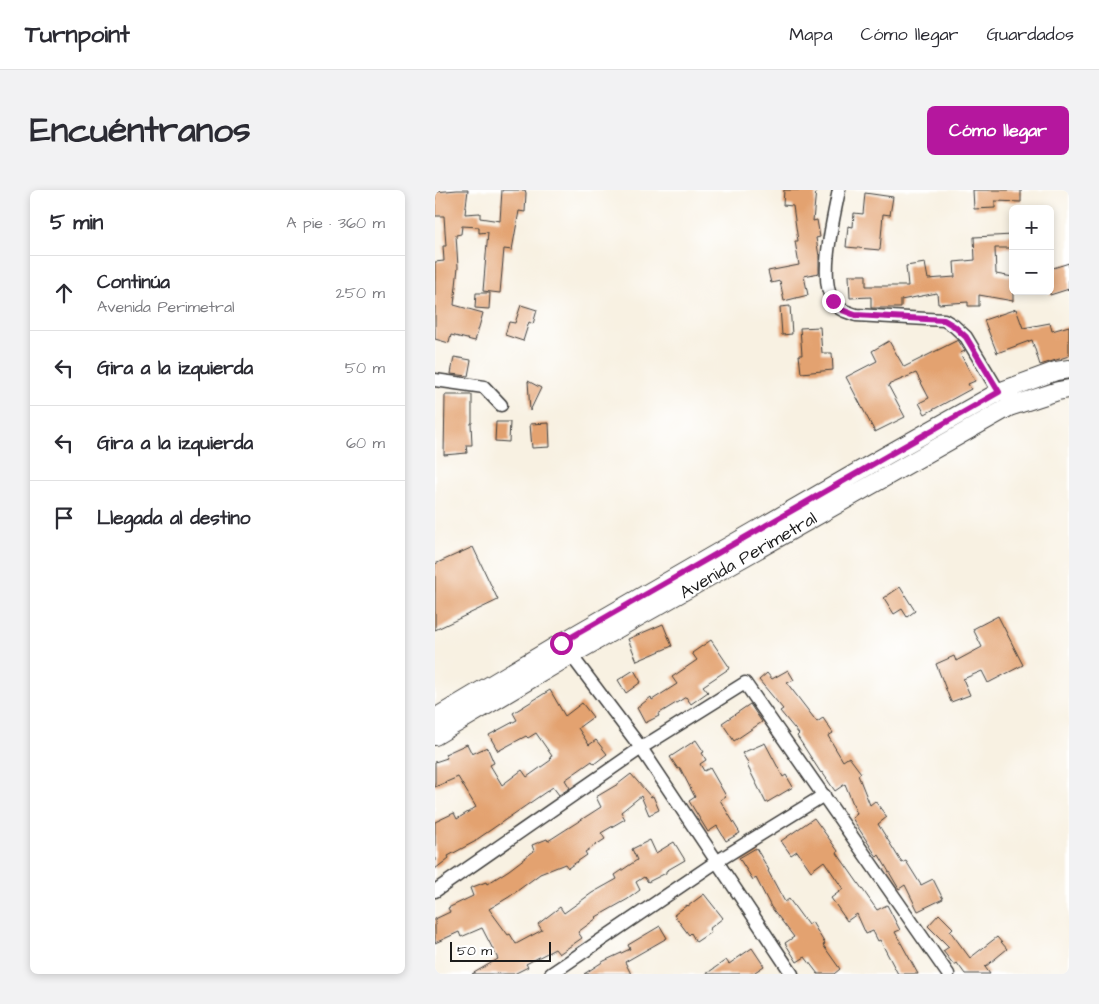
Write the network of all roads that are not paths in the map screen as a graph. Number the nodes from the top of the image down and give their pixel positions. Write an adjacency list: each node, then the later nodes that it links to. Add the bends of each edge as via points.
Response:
1 (839, 190): 5 (street, via 826,263 827,287 833,301 842,310 855,315 944,320 966,337)
2 (1069, 369): 5 (main road, Avenida Perimetral)
3 (435, 380): 6 (street, via 485,387)
4 (1069, 389): 7 (main road, Avenida Perimetral, via 1009,407)
5 (999, 392): 8 (main road, Avenida Perimetral)
6 (501, 405)
7 (571, 655): 9 (main road, Avenida Perimetral); 10 (street)
8 (435, 718)
9 (435, 736)
10 (641, 748): 11 (street, via 745,683); 12 (street); 13 (street)
11 (824, 795): 12 (street); 16 (street)
12 (716, 862): 14 (street); 15 (street)
13 (435, 891)
14 (787, 972)
15 (551, 974)
16 (948, 974)

